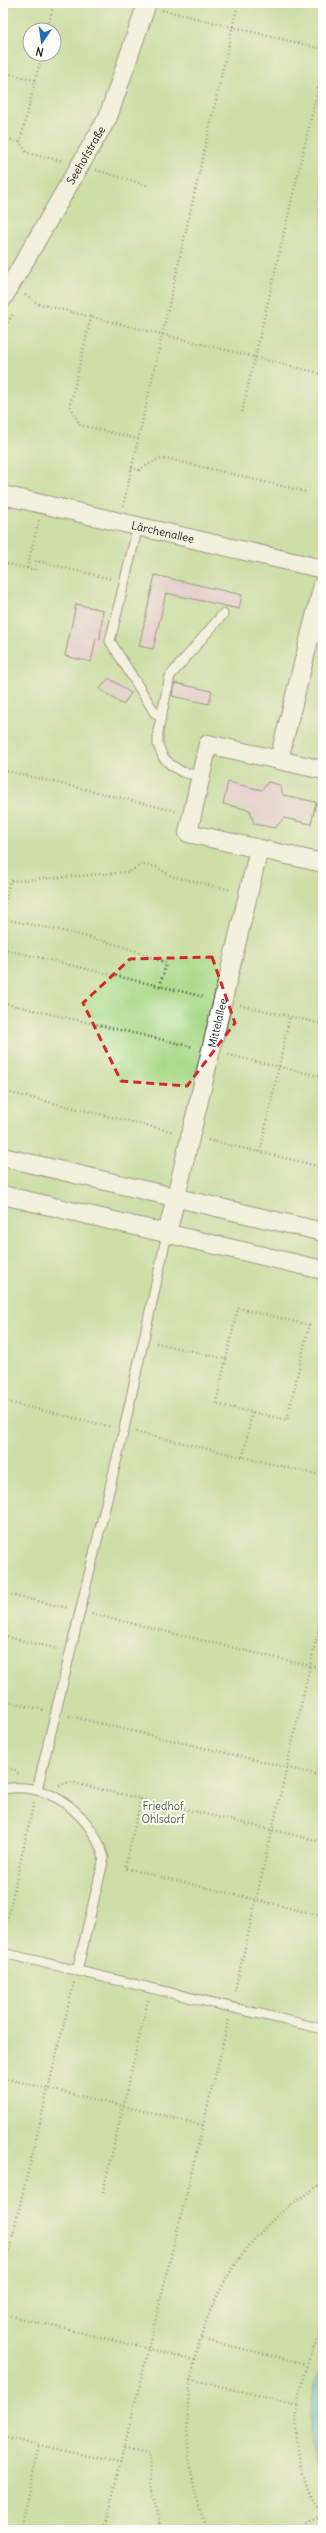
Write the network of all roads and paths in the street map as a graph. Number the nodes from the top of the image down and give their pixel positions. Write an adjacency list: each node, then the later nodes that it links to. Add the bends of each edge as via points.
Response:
1 (54, 3): 4 (path)
2 (238, 3): 5 (path)
3 (146, 5): 5 (path); 13 (street, Seehofstraße, via 108,117)
4 (50, 22)
5 (233, 27): 6 (path); 17 (path)
6 (323, 48)
7 (40, 62): 10 (path)
8 (323, 67): 18 (path)
9 (3, 72): 10 (path)
10 (36, 80): 12 (path)
11 (3, 138): 12 (path)
12 (20, 142): 13 (path, via 27,153)
13 (81, 165): 14 (path); 15 (street, Seehofstraße)
14 (149, 186)
15 (7, 292): 16 (path, via 40,304)
16 (91, 317): 17 (path); 21 (path, via 70,405 80,425)
17 (162, 334): 18 (path); 21 (path)
18 (255, 357): 19 (path); 20 (path)
19 (323, 374)
20 (242, 412)
21 (138, 439): 22 (path)
22 (132, 468): 23 (path, via 139,470 158,459 169,459); 26 (path)
23 (307, 492)
24 (3, 495): 25 (street, Lärchenallee)
25 (42, 504): 26 (street, Lärchenallee); 28 (path)
26 (119, 522): 27 (street, Lärchenallee)
27 (138, 526): 32 (street, Lärchenallee); 33 (lane)
28 (29, 559): 29 (path); 31 (path)
29 (36, 561): 31 (path, via 34,570); 33 (path)
30 (3, 562): 31 (path)
31 (27, 568)
32 (323, 569)
33 (124, 581): 36 (lane, via 110,641 155,713)
34 (323, 584): 37 (street)
35 (223, 614): 36 (lane, via 170,676)
36 (161, 715): 40 (lane, via 158,745 163,757 182,772)
37 (279, 759): 39 (street); 40 (street, via 208,744)
38 (3, 770): 41 (path)
39 (323, 770)
40 (200, 776): 41 (street)
41 (192, 814): 42 (street, via 188,833)
42 (259, 849): 43 (street); 44 (street, Mittelallee)
43 (323, 863)
44 (249, 894): 45 (path, via 171,876 157,867 141,864 130,872 10,881); 49 (street, Mittelallee)
45 (3, 911)
46 (3, 919): 48 (path, via 86,936 137,950 166,963)
47 (3, 949): 48 (path)
48 (160, 986): 49 (path)
49 (223, 1001): 51 (path); 53 (street, Mittelallee)
50 (3, 1003): 53 (path)
51 (290, 1016): 52 (path); 54 (path)
52 (323, 1024)
53 (211, 1051): 54 (path); 57 (street, Mittelallee)
54 (277, 1067): 55 (path); 58 (path)
55 (323, 1077)
56 (3, 1091): 57 (path)
57 (191, 1136): 58 (path); 62 (street, Mittelallee)
58 (260, 1152): 60 (path)
59 (3, 1157): 62 (street)
60 (323, 1167)
61 (3, 1195): 64 (street)
62 (177, 1197): 63 (street); 64 (street, Mittelallee)
63 (323, 1232)
64 (167, 1234): 65 (street); 66 (lane)
65 (323, 1270)
66 (144, 1340): 67 (path); 70 (lane)
67 (226, 1359): 69 (path, via 216,1404); 69 (path, via 238,1308 309,1325 287,1420)
68 (3, 1401): 70 (path)
69 (252, 1412): 71 (path)
70 (124, 1430): 71 (path); 75 (lane)
71 (243, 1457): 72 (path)
72 (323, 1476)
73 (3, 1593): 75 (path)
74 (323, 1610): 78 (path)
75 (80, 1611): 77 (lane); 78 (path)
76 (3, 1636): 77 (path)
77 (70, 1652): 81 (lane)
78 (310, 1665): 79 (path); 82 (path)
79 (323, 1669)
80 (3, 1700): 81 (path)
81 (56, 1712): 82 (path); 85 (lane)
82 (286, 1767): 83 (path); 87 (path)
83 (323, 1776)
84 (3, 1789): 85 (lane)
85 (37, 1790): 86 (path, via 70,1782); 91 (path); 93 (lane, via 64,1801 85,1821 99,1840 104,1858)
86 (142, 1799): 87 (path); 89 (path, via 125,1868)
87 (272, 1830): 88 (path); 89 (path)
88 (323, 1842)
89 (256, 1900): 90 (path); 95 (path)
90 (323, 1916)
91 (6, 1925)
92 (3, 1953): 93 (lane)
93 (77, 1971): 94 (lane); 98 (path)
94 (151, 1988): 95 (lane); 99 (path)
95 (232, 2007): 96 (lane); 100 (path)
96 (323, 2029)
97 (3, 2078): 98 (path)
98 (48, 2089): 99 (path); 104 (path)
99 (123, 2106): 100 (path); 103 (path)
100 (203, 2125): 108 (path)
101 (322, 2184): 102 (path); 107 (path, via 279,2215 246,2250 220,2293)
102 (323, 2188)
103 (103, 2192)
104 (3, 2275)
105 (3, 2314): 108 (path)
106 (323, 2330): 110 (path)
107 (201, 2339): 109 (path); 110 (path)
108 (148, 2349): 109 (path); 115 (path)
109 (195, 2360): 111 (path)
110 (306, 2364): 112 (path)
111 (191, 2380): 112 (path); 122 (path, via 187,2408 187,2448 192,2481)
112 (297, 2405): 117 (path, via 296,2429 300,2462 310,2494)
113 (3, 2437): 114 (path)
114 (39, 2445): 116 (path); 119 (path)
115 (124, 2448): 116 (path); 118 (path, via 149,2453 150,2484)
116 (121, 2463): 120 (path)
117 (322, 2517): 123 (path)
118 (161, 2528): 121 (path)
119 (20, 2530)
120 (104, 2530)
121 (155, 2530)
122 (207, 2530)
123 (300, 2530)

